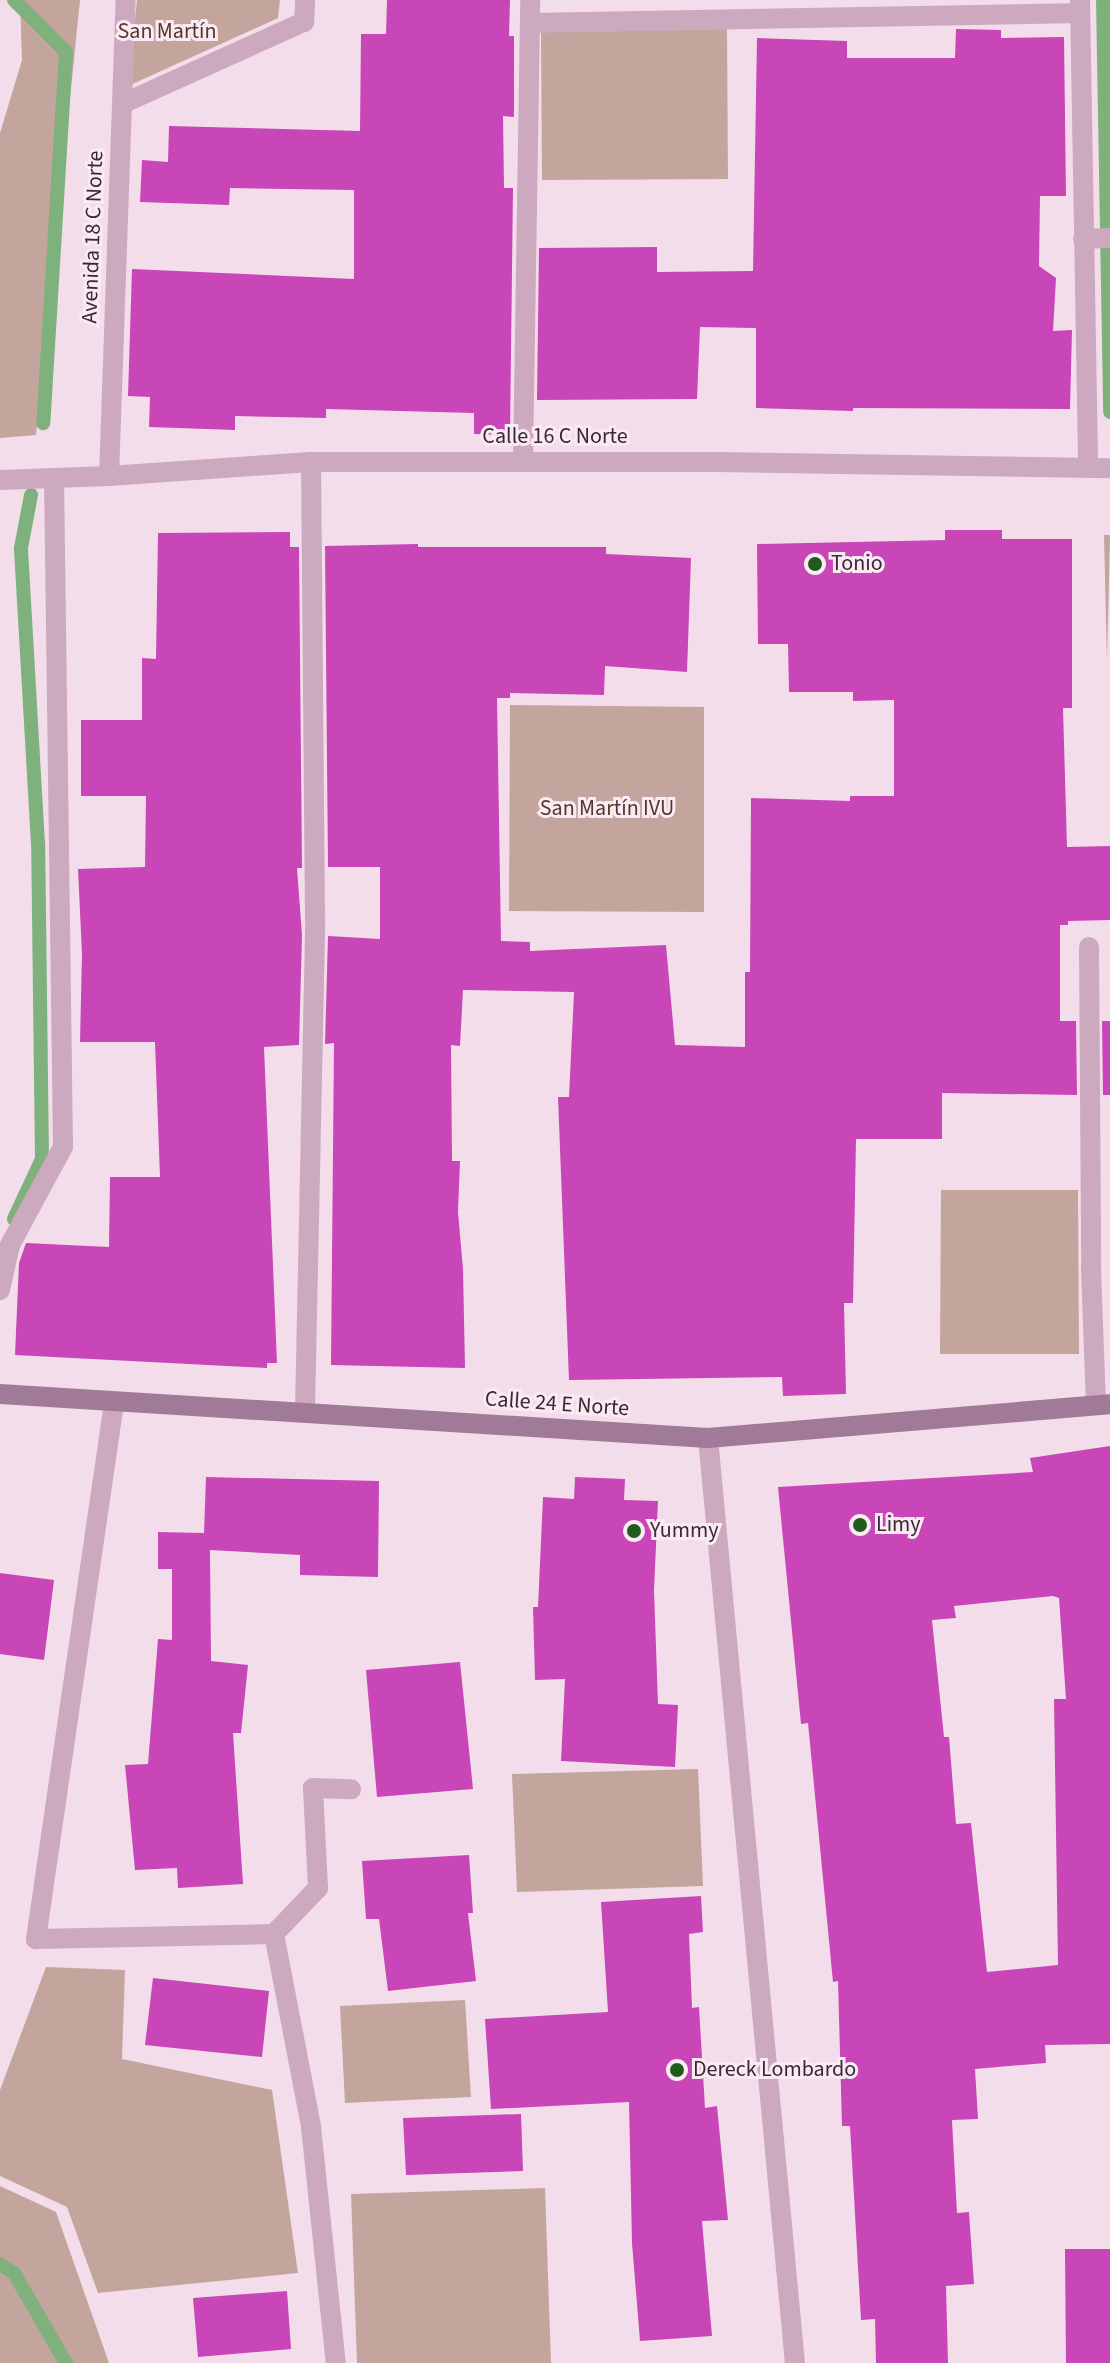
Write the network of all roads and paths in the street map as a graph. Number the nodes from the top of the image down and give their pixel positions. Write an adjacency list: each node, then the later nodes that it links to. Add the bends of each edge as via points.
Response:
1 (126, 0): 6 (street, Avenida 18 C Norte)
2 (305, 0): 6 (street, via 304,22)
3 (530, 0): 5 (street)
4 (1080, 7): 5 (street); 8 (street)
5 (530, 23): 9 (street)
6 (122, 104): 13 (street, Avenida 18 C Norte)
7 (1110, 238): 8 (street)
8 (1085, 239): 11 (street)
9 (523, 461): 10 (street, Calle 16 C Norte); 11 (street, Calle 16 C Norte)
10 (311, 462): 13 (street, Calle 16 C Norte); 21 (street, via 315,918)
11 (1088, 468): 12 (street, Calle 16 C Norte)
12 (1110, 468)
13 (109, 476): 14 (street, Calle 16 C Norte)
14 (54, 478): 15 (street, Calle 16 C Norte); 17 (street, via 63,1147 10,1245)
15 (0, 480)
16 (1089, 947): 20 (street, via 1091,1269)
17 (0, 1290)
18 (0, 1394): 19 (main road, Calle 24 E Norte)
19 (114, 1403): 21 (main road, Calle 24 E Norte); 24 (street, via 36,1939)
20 (1103, 1404): 22 (main road, Calle 24 E Norte)
21 (305, 1411): 22 (main road, Calle 24 E Norte)
22 (708, 1438): 26 (street)
23 (351, 1789): 24 (street, via 313,1788 318,1888)
24 (274, 1934): 25 (street, via 311,2127)
25 (336, 2363)
26 (795, 2363)

